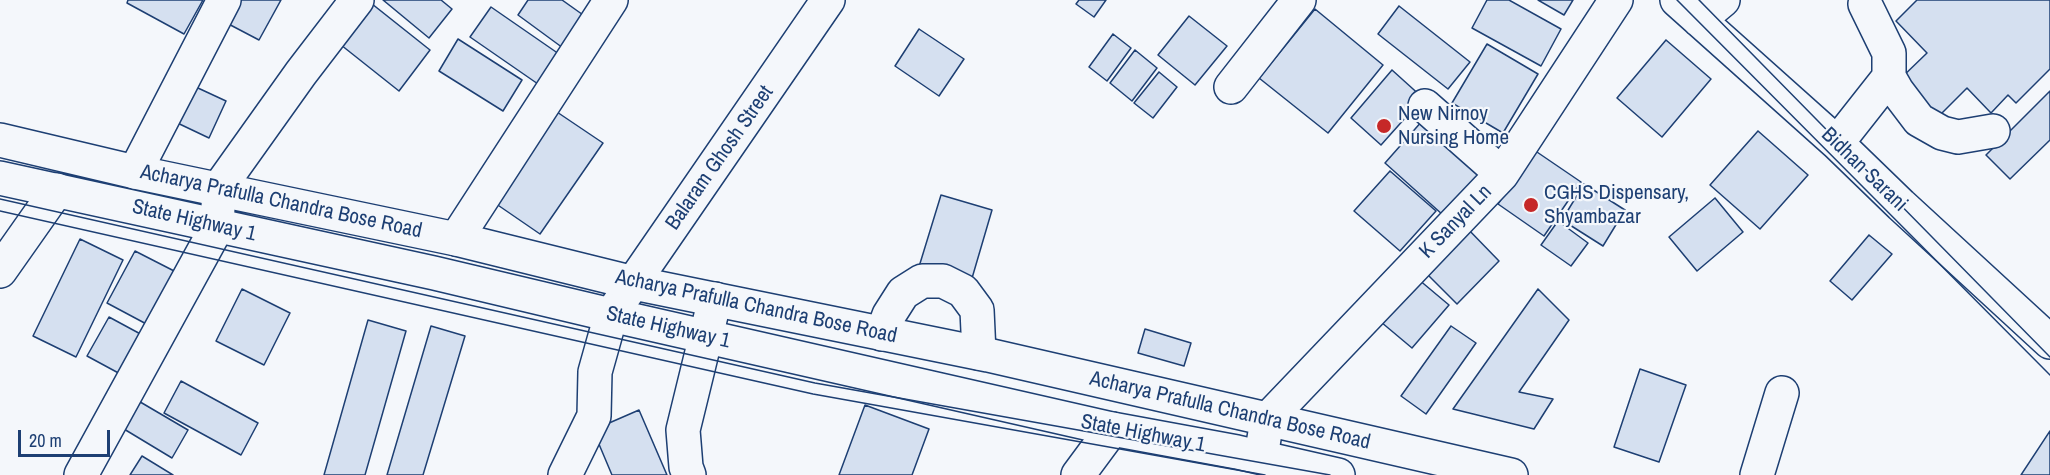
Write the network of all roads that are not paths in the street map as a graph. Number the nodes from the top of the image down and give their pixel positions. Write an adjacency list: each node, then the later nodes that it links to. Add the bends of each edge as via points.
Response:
1 (224, 0): 15 (street)
2 (357, 0): 18 (street)
3 (611, 0): 21 (street)
4 (828, 0): 23 (street, Balaram Ghosh Street)
5 (1299, 0): 10 (street)
6 (1616, 0): 16 (street, K Sanyal Ln)
7 (1691, 4): 14 (street, Bidhan Sarani)
8 (1865, 4): 9 (street, via 1889,53)
9 (1890, 77): 12 (street, via 1919,120 1942,133 1958,137); 14 (street)
10 (1231, 87)
11 (1425, 106): 16 (street)
12 (1993, 131)
13 (0, 140): 15 (street, Acharya Prafulla Chandra Bose Road)
14 (1837, 143): 28 (street, Bidhan Sarani)
15 (135, 172): 18 (street, Acharya Prafulla Chandra Bose Road)
16 (1502, 174): 31 (street, K Sanyal Ln)
17 (0, 178): 19 (street, State Highway 1)
18 (219, 188): 20 (street); 21 (street, Acharya Prafulla Chandra Bose Road)
19 (57, 190): 20 (street, State Highway 1); 22 (street)
20 (217, 227): 25 (street, State Highway 1); 34 (street)
21 (456, 239): 23 (street, Acharya Prafulla Chandra Bose Road)
22 (0, 271)
23 (634, 283): 24 (street, Acharya Prafulla Chandra Bose Road); 25 (street, Balaram Ghosh Street)
24 (715, 299): 26 (street, Acharya Prafulla Chandra Bose Road); 27 (street)
25 (611, 315): 27 (street, State Highway 1); 35 (street, via 595,372 594,416)
26 (882, 334): 29 (street, Acharya Prafulla Chandra Bose Road); 29 (street, via 903,293 922,282 944,281 963,291 977,310)
27 (706, 337): 32 (street, State Highway 1); 36 (street, via 683,430)
28 (2050, 342)
29 (979, 353): 31 (street, Acharya Prafulla Chandra Bose Road)
30 (1782, 393): 40 (street)
31 (1268, 420): 33 (street); 39 (street, Acharya Prafulla Chandra Bose Road)
32 (1112, 429): 33 (street, State Highway 1); 37 (street)
33 (1260, 457): 38 (street, State Highway 1)
34 (81, 475)
35 (565, 475)
36 (688, 475)
37 (1078, 475)
38 (1338, 475)
39 (1511, 475)
40 (1758, 475)

